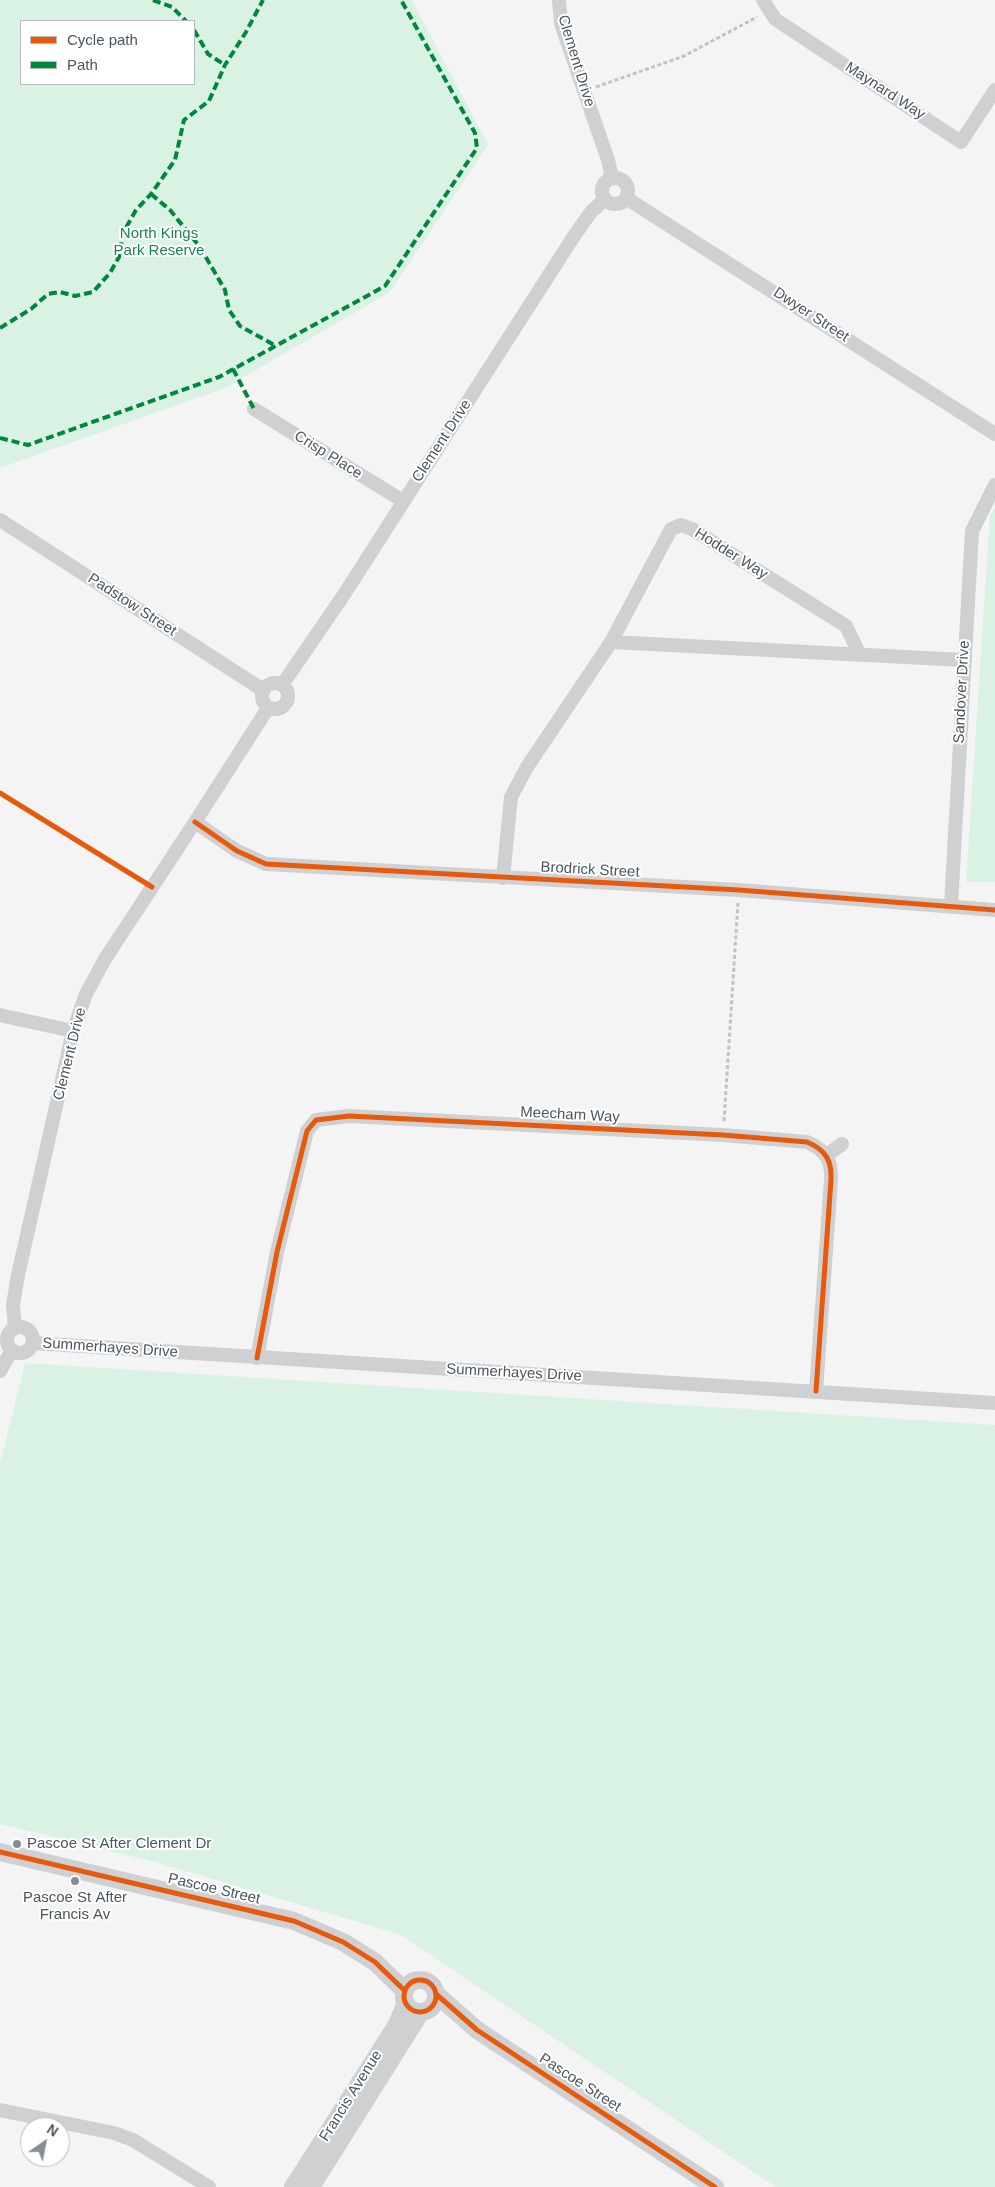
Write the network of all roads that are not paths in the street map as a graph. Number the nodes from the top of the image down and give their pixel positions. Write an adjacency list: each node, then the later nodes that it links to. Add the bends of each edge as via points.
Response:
1 (559, 0): 4 (street, Clement Drive, via 561,24)
2 (766, 6): 3 (street, Maynard Way, via 775,19 961,142)
3 (995, 90)
4 (612, 178): 5 (street, via 626,183); 6 (street, via 602,189)
5 (626, 198): 6 (street, via 618,204); 8 (street, Dwyer Street)
6 (605, 199): 10 (street, Clement Drive, via 574,236)
7 (254, 409): 10 (street, Crisp Place)
8 (995, 434)
9 (995, 485): 14 (street, Sandover Drive, via 972,531)
10 (403, 501): 15 (street, Clement Drive, via 344,596)
11 (0, 520): 16 (street, Padstow Street)
12 (611, 642): 13 (street); 13 (street, Hodder Way, via 671,529 681,525 710,539 846,626); 19 (street, Hodder Way, via 527,767 511,798)
13 (860, 655): 14 (street)
14 (964, 660): 20 (street, Sandover Drive)
15 (282, 685): 16 (street, via 269,684); 17 (street, via 288,694 287,702 279,709)
16 (263, 690): 17 (street, via 262,700)
17 (268, 708): 18 (street, Clement Drive)
18 (195, 822): 19 (street, Brodrick Street, via 237,851 266,864); 23 (street, Clement Drive, via 105,959 86,994)
19 (503, 878): 20 (street, Brodrick Street)
20 (951, 905): 21 (street, Brodrick Street)
21 (995, 910)
22 (0, 1015): 23 (street)
23 (73, 1031): 26 (street, Clement Drive, via 18,1275 13,1305)
24 (842, 1144): 25 (street)
25 (827, 1155): 29 (street, Meecham Way, via 808,1142 723,1135 349,1116 316,1120 307,1131 281,1233); 31 (street, via 832,1168)
26 (15, 1328): 27 (street, via 28,1330); 28 (street, via 7,1337)
27 (33, 1343): 28 (street, via 22,1353); 29 (street, Summerhayes Drive)
28 (12, 1350): 30 (street)
29 (257, 1358): 31 (street, Summerhayes Drive)
30 (0, 1371)
31 (816, 1391): 32 (street, Summerhayes Drive)
32 (995, 1403)
33 (0, 1852): 34 (street, Pascoe Street, via 294,1921 343,1942)
34 (375, 1962): 35 (street, Pascoe Street); 37 (street, Pascoe Street)
35 (418, 1980): 36 (street, via 428,1982); 37 (street, via 410,1983)
36 (436, 1994): 38 (street, via 434,2003); 39 (street, Pascoe Street)
37 (405, 1997): 38 (street, via 412,2010); 42 (street, Francis Avenue, via 396,2026)
38 (424, 2011): 39 (street, Pascoe Street); 43 (street, Francis Avenue)
39 (477, 2030): 44 (street, Pascoe Street)
40 (0, 2110): 41 (street, via 114,2133 149,2148)
41 (209, 2187)
42 (293, 2187)
43 (311, 2187)
44 (715, 2187)

